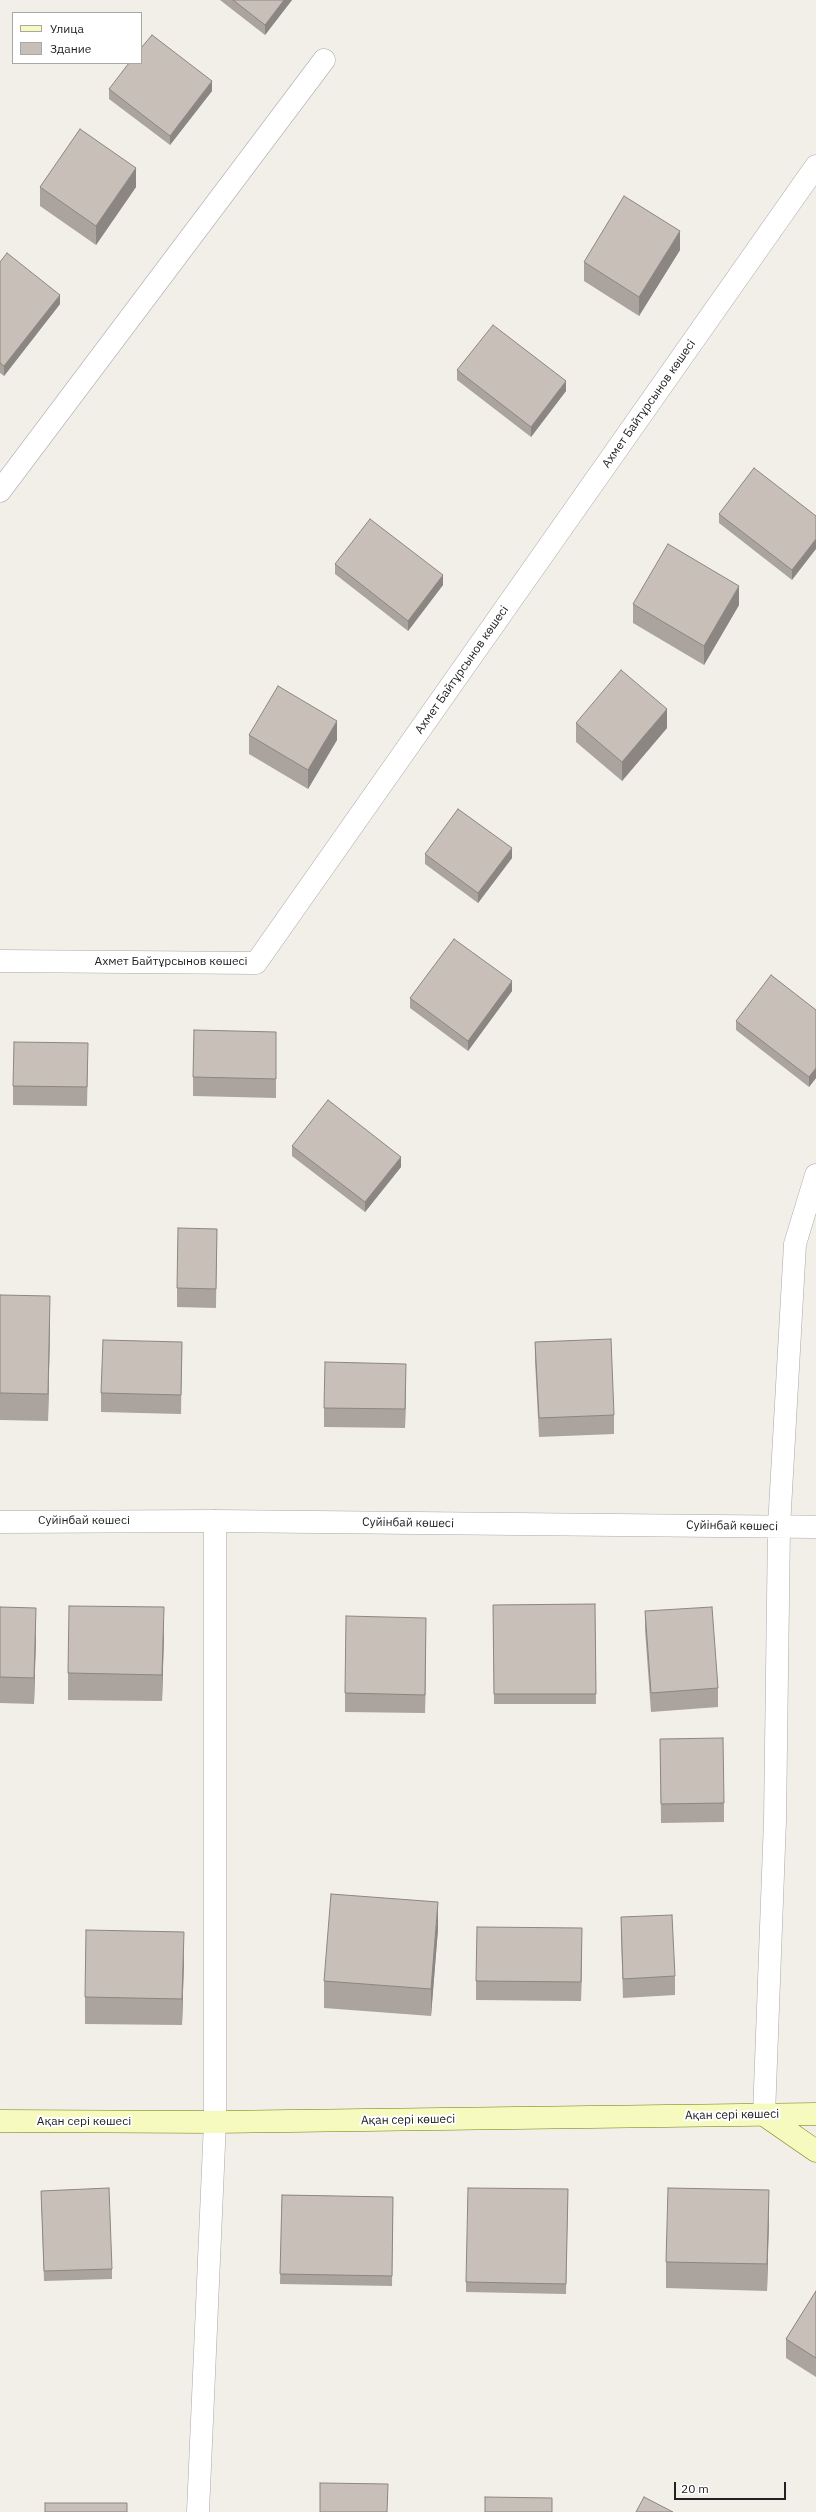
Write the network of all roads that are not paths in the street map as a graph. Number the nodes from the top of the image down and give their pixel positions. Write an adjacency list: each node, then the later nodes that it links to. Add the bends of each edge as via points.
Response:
1 (324, 60): 3 (street)
2 (816, 166): 4 (street, Ахмет Байтұрсынов көшесі, via 256,963)
3 (0, 491)
4 (0, 961)
5 (816, 1175): 8 (street, via 795,1244)
6 (215, 1521): 7 (street, Суйінбай көшесі); 8 (street, Суйінбай көшесі); 13 (street)
7 (0, 1522)
8 (779, 1527): 9 (street, Суйінбай көшесі); 11 (street, via 775,1820)
9 (816, 1527)
10 (816, 2114): 11 (street, Ақан сері көшесі)
11 (764, 2115): 13 (street, Ақан сері көшесі); 14 (street)
12 (0, 2121): 13 (street, Ақан сері көшесі)
13 (215, 2122): 15 (street)
14 (816, 2151)
15 (198, 2512)

